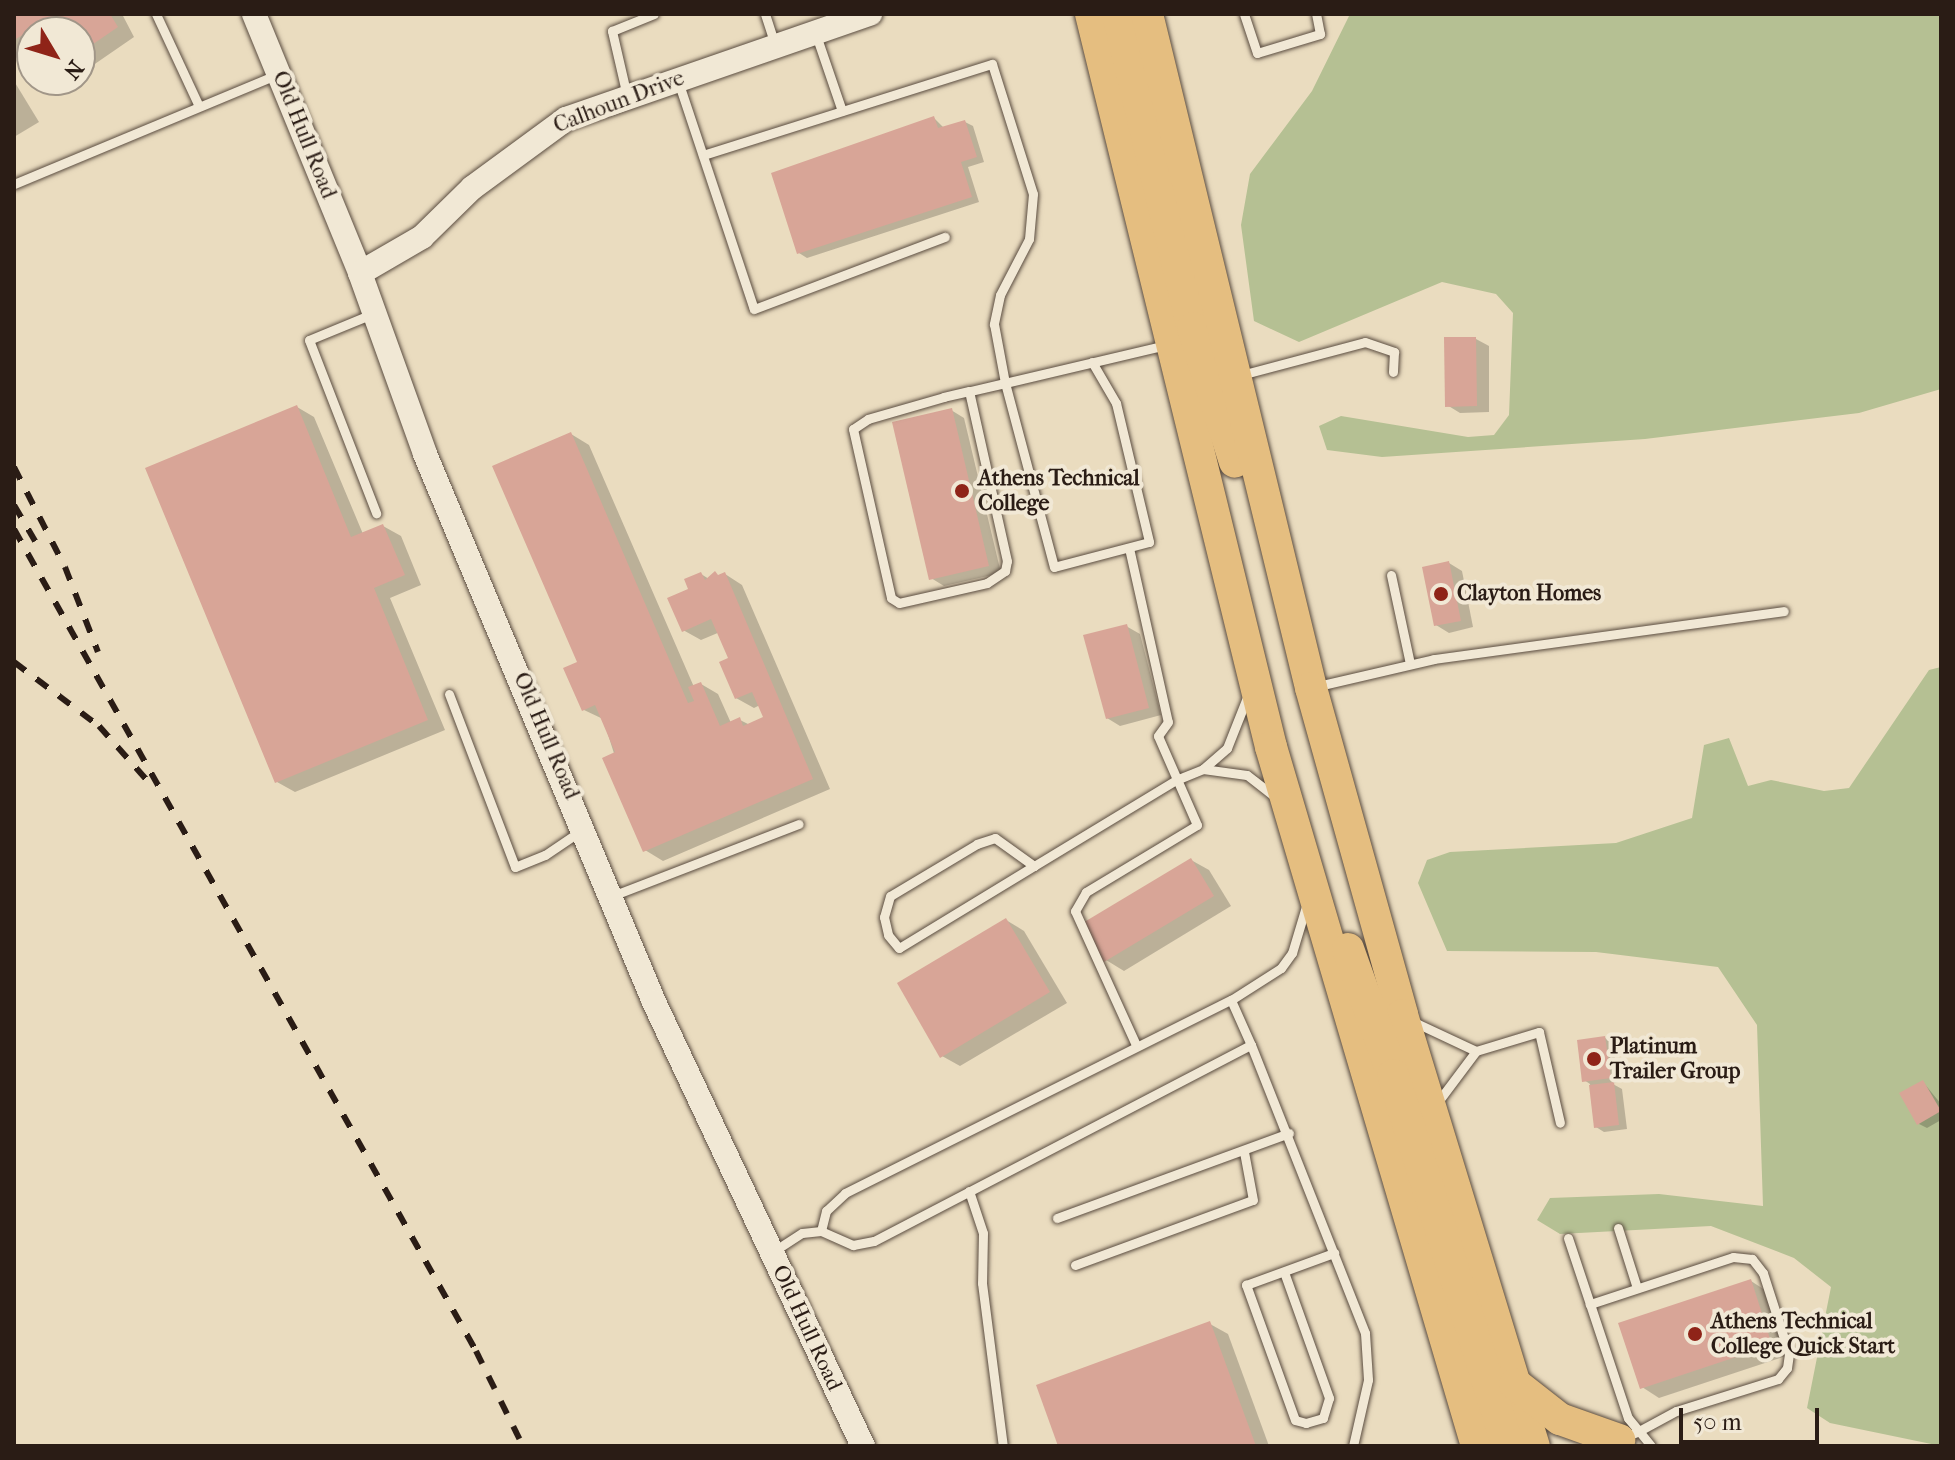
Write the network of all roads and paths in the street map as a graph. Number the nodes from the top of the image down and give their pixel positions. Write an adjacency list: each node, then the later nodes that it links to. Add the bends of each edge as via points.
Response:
1 (156, 14): 16 (lane)
2 (254, 14): 13 (main road, Old Hull Road)
3 (654, 14): 15 (lane, via 612,31)
4 (765, 14): 12 (lane)
5 (870, 14): 11 (main road, Calhoun Drive)
6 (1091, 14): 23 (highway)
7 (1118, 14): 30 (highway, via 1193,328 1240,479)
8 (1147, 14): 26 (highway)
9 (1244, 14): 10 (lane, via 1257,53 1320,34)
10 (1316, 14)
11 (815, 32): 12 (main road, Calhoun Drive); 17 (lane)
12 (775, 45): 14 (main road, Calhoun Drive)
13 (279, 74): 16 (lane); 21 (main road, Old Hull Road)
14 (678, 78): 15 (main road, Calhoun Drive); 18 (lane)
15 (627, 96): 21 (main road, Calhoun Drive, via 546,129 472,188 422,237)
16 (198, 104): 19 (lane)
17 (842, 111): 18 (lane); 27 (lane, via 992,64 1033,194 1029,239 1000,295 994,324)
18 (703, 155): 20 (lane, via 754,309)
19 (14, 184)
20 (945, 237)
21 (360, 273): 22 (main road, Old Hull Road)
22 (375, 313): 29 (lane, via 309,340); 42 (main road, Old Hull Road, via 425,454)
23 (1170, 344): 24 (lane); 35 (highway)
24 (1092, 362): 27 (lane); 31 (lane, via 1116,403 1149,542)
25 (1393, 372): 26 (lane, via 1394,352 1365,342)
26 (1234, 378): 30 (highway)
27 (1005, 383): 28 (lane); 31 (lane, via 1054,567)
28 (969, 391): 28 (lane, via 868,419 853,429 891,598 899,603 987,583 1005,571)
29 (376, 513)
30 (1276, 544): 36 (highway)
31 (1129, 548): 39 (lane, via 1168,722 1158,736)
32 (1391, 575): 34 (lane)
33 (1784, 611): 34 (lane)
34 (1410, 664): 36 (lane)
35 (1253, 675): 38 (lane, via 1234,738); 40 (highway)
36 (1311, 688): 48 (highway)
37 (449, 694): 42 (lane, via 515,867 545,855)
38 (1203, 769): 39 (lane); 40 (lane, via 1247,775)
39 (1176, 780): 44 (lane); 49 (lane, via 1197,825 1086,892 1075,911 1084,941)
40 (1288, 810): 43 (highway)
41 (799, 824): 46 (lane)
42 (584, 828): 46 (main road, Old Hull Road)
43 (1300, 854): 45 (highway); 73 (highway, via 1330,898 1393,1075)
44 (1034, 866): 44 (lane, via 899,948 888,935 884,917 890,896 977,844 995,838)
45 (1310, 891): 47 (lane, via 1292,953 1265,981); 72 (highway)
46 (612, 896): 61 (main road, Old Hull Road, via 654,1002 742,1180)
47 (1231, 1000): 49 (lane); 50 (lane)
48 (1402, 1015): 51 (lane, via 1440,1038); 52 (highway)
49 (1136, 1045): 59 (lane, via 845,1193 826,1211)
50 (1251, 1045): 54 (lane); 56 (lane)
51 (1476, 1051): 52 (lane); 53 (lane, via 1539,1032)
52 (1432, 1112): 67 (highway)
53 (1560, 1123)
54 (1289, 1133): 55 (lane); 62 (lane)
55 (1244, 1152): 57 (lane); 63 (lane, via 1253,1200)
56 (969, 1191): 59 (lane, via 861,1245); 70 (lane, via 983,1233 982,1283)
57 (1057, 1218)
58 (1618, 1228): 65 (lane)
59 (821, 1231): 61 (lane, via 802,1233)
60 (1568, 1238): 66 (lane)
61 (771, 1253): 69 (main road, Old Hull Road)
62 (1334, 1253): 64 (lane); 71 (lane, via 1370,1353)
63 (1075, 1265)
64 (1284, 1272): 64 (lane, via 1327,1392 1323,1418 1295,1420 1246,1285)
65 (1637, 1288): 66 (lane); 68 (lane, via 1733,1257 1752,1259 1763,1273 1789,1354 1778,1379 1676,1411)
66 (1590, 1304): 68 (lane, via 1628,1418)
67 (1515, 1384): 68 (highway, via 1560,1419); 74 (highway)
68 (1621, 1439): 75 (lane)
69 (863, 1446)
70 (1003, 1446)
71 (1353, 1446)
72 (1477, 1446)
73 (1508, 1446)
74 (1534, 1446)
75 (1651, 1446)

